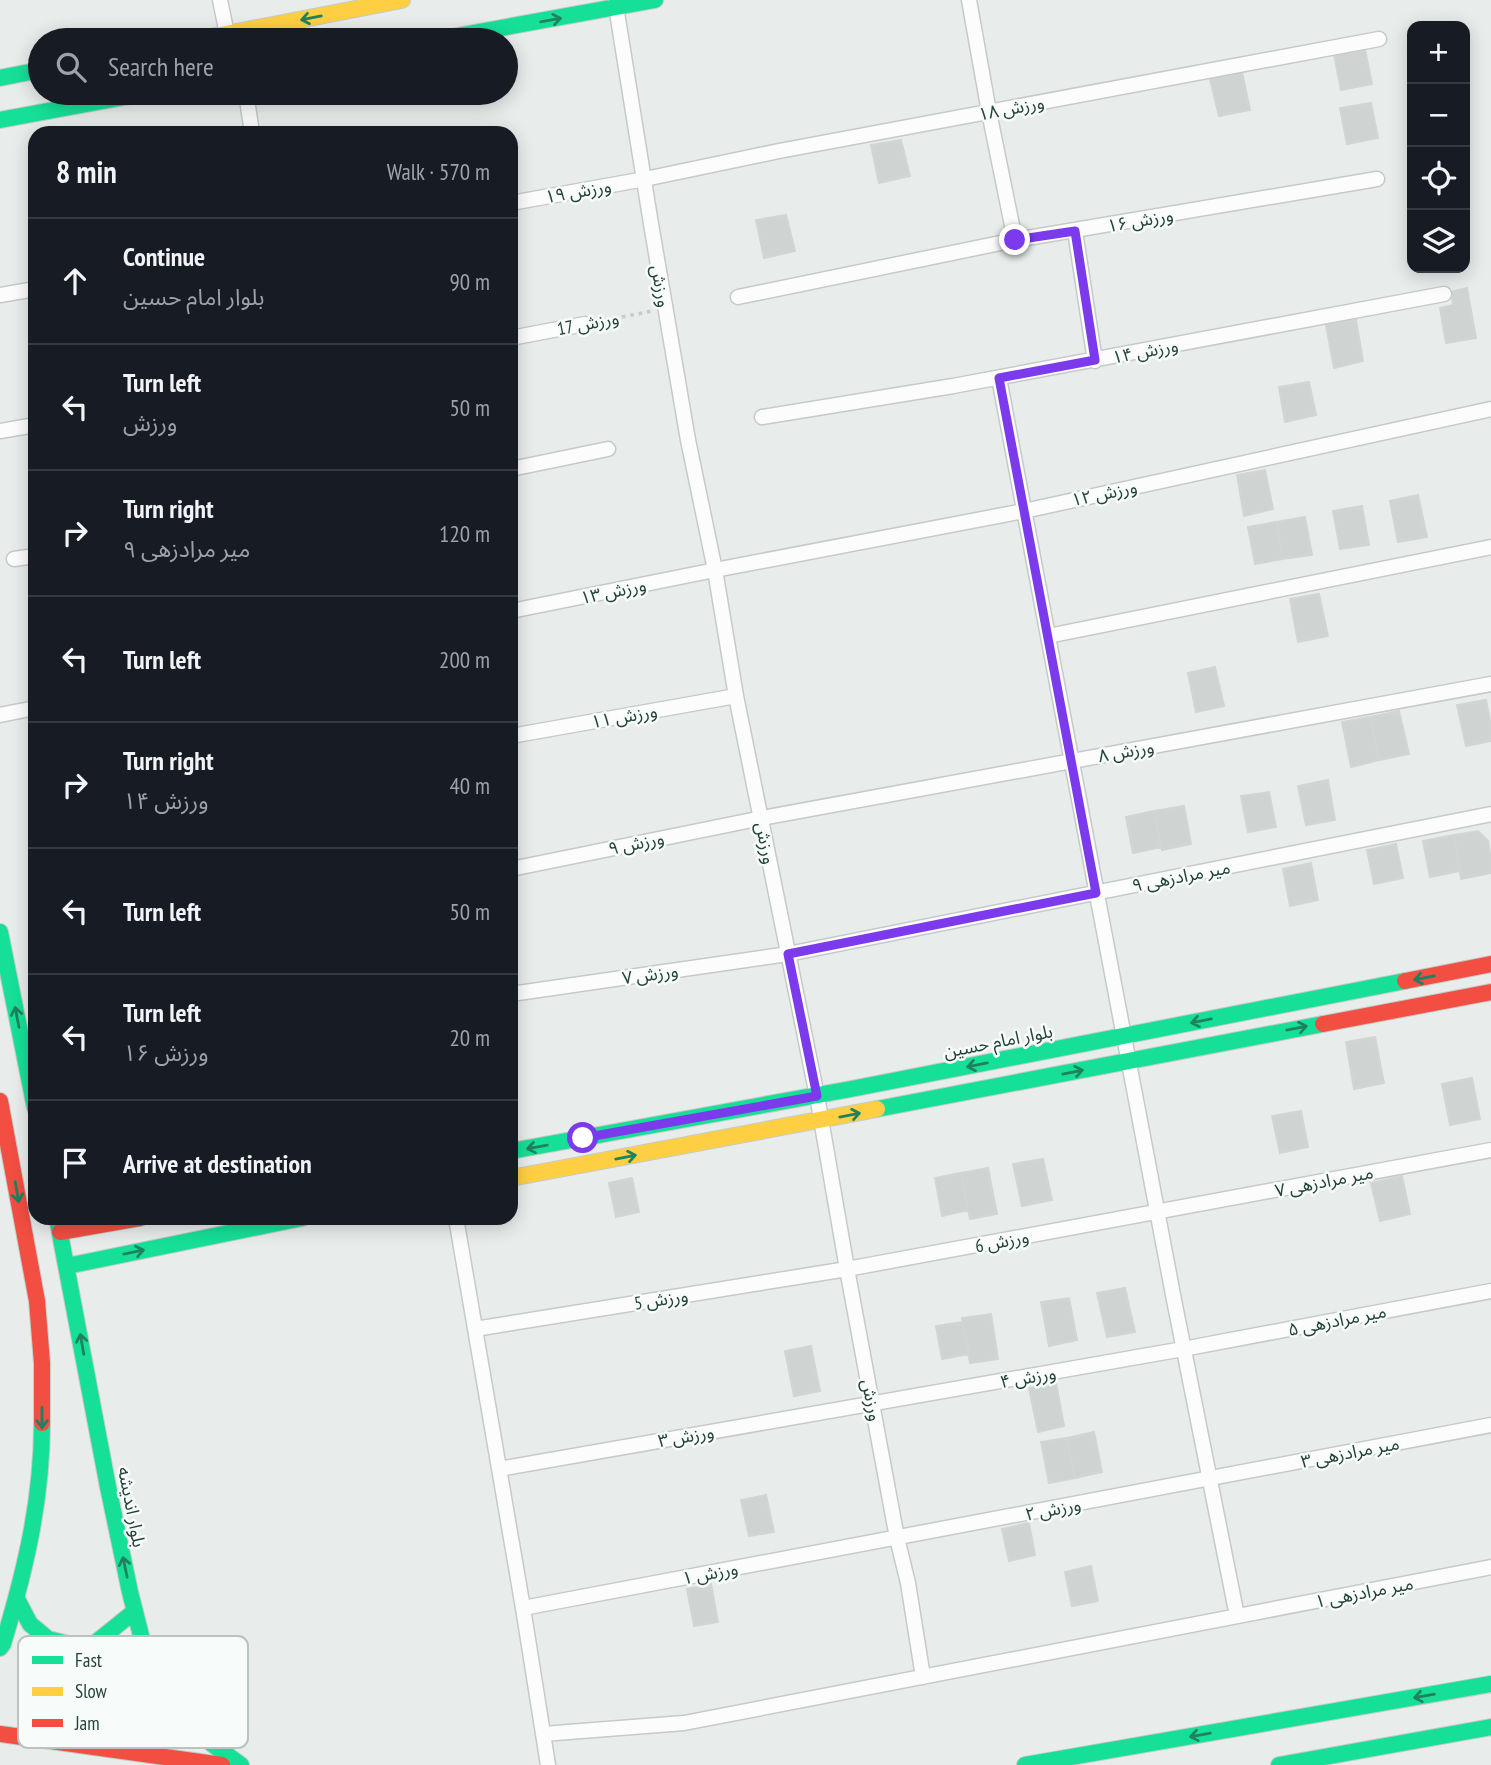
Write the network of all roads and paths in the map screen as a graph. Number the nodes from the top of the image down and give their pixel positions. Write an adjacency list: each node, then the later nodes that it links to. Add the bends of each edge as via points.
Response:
1 (220, 0): 6 (street)
2 (402, 0): 7 (street, one-way to 7)
3 (655, 0): 5 (street)
4 (969, 0): 14 (street)
5 (616, 4): 8 (street, one-way to 5); 17 (street, ورزش)
6 (226, 28)
7 (258, 28)
8 (495, 28)
9 (1379, 39): 14 (street, ورزش ۱۸)
10 (28, 72): 11 (street)
11 (0, 78)
12 (81, 105): 15 (street)
13 (248, 105): 16 (street)
14 (989, 112): 17 (street, ورزش ۱۸); 21 (street)
15 (0, 120)
16 (251, 126)
17 (645, 179): 19 (street, ورزش ۱۹); 26 (street, ورزش)
18 (1377, 179): 20 (street, ورزش ۱۶)
19 (518, 202)
20 (1075, 231): 21 (street, ورزش ۱۶); 29 (street)
21 (1015, 240): 25 (street, ورزش ۱۶)
22 (28, 290): 24 (street)
23 (1444, 294): 29 (street, ورزش ۱۴)
24 (0, 295)
25 (738, 297)
26 (665, 309): 27 (path, ورزش 17); 41 (street, ورزش)
27 (585, 324): 28 (street, ورزش 17)
28 (518, 337)
29 (1095, 360): 30 (street, ورزش ۱۴)
30 (999, 378): 32 (street, ورزش ۱۴); 37 (street)
31 (1491, 409): 37 (street, ورزش ۱۲)
32 (762, 417)
33 (28, 426): 34 (street)
34 (0, 431)
35 (608, 449): 36 (street)
36 (518, 467)
37 (1024, 511): 41 (street, ورزش ۱۲); 43 (street)
38 (1491, 547): 43 (street)
39 (28, 557): 40 (street)
40 (14, 559)
41 (715, 570): 42 (street, ورزش ۱۳); 45 (street, ورزش)
42 (518, 610)
43 (1048, 636): 49 (street)
44 (1491, 684): 49 (street, ورزش ۸)
45 (736, 696): 48 (street, ورزش ۱۱); 51 (street, ورزش)
46 (28, 709): 47 (street)
47 (0, 715)
48 (518, 735)
49 (1071, 761): 51 (street, ورزش ۸); 53 (street)
50 (1491, 814): 53 (street, میر مرادزهی ۹)
51 (761, 818): 52 (street, ورزش ۹); 55 (street, ورزش)
52 (518, 868)
53 (1096, 893): 55 (street, میر مرادزهی ۹); 59 (street)
54 (0, 932): 61 (street, one-way to 54)
55 (788, 954): 57 (street, ورزش ۷); 62 (street, ورزش)
56 (1491, 964): 59 (street, بلوار امام حسین, one-way to 59)
57 (518, 992)
58 (1491, 992): 60 (street, one-way to 58)
59 (1124, 1037): 60 (street); 62 (street, بلوار امام حسین, one-way to 62)
60 (1128, 1061): 64 (street, one-way to 60); 68 (street)
61 (28, 1064)
62 (817, 1096): 64 (street, ورزش); 65 (street, بلوار امام حسین, one-way to 65)
63 (0, 1101): 83 (street, one-way to 83, via 37,1301 42,1363 35,1518)
64 (821, 1120): 67 (street, one-way to 64); 73 (street, ورزش)
65 (518, 1150)
66 (1491, 1150): 68 (street, میر مرادزهی ۷)
67 (518, 1177)
68 (1157, 1212): 73 (street, ورزش 6); 76 (street)
69 (59, 1225): 72 (street, بلوار اندیشه)
70 (268, 1225): 72 (street, one-way to 70)
71 (457, 1225): 75 (street)
72 (67, 1266): 85 (street, بلوار اندیشه, one-way to 72)
73 (847, 1269): 75 (street, ورزش 5); 77 (street, ورزش)
74 (1491, 1291): 76 (street, میر مرادزهی ۵)
75 (475, 1329): 79 (street)
76 (1184, 1349): 77 (street, ورزش ۴); 80 (street)
77 (872, 1404): 79 (street, ورزش ۳); 81 (street, ورزش)
78 (1491, 1425): 80 (street, میر مرادزهی ۳)
79 (499, 1469): 84 (street)
80 (1208, 1479): 81 (street, ورزش ۲); 86 (street)
81 (898, 1538): 84 (street, ورزش ۱); 91 (street, ورزش)
82 (1491, 1567): 86 (street, میر مرادزهی ۱)
83 (17, 1599): 87 (street, via 30,1624); 90 (street)
84 (523, 1608): 95 (street)
85 (135, 1611): 88 (street); 89 (street, بلوار اندیشه)
86 (1237, 1616): 91 (street, میر مرادزهی ۱)
87 (44, 1636)
88 (105, 1636)
89 (141, 1636)
90 (0, 1648)
91 (923, 1677): 95 (street, میر مرادزهی ۱, via 684,1723)
92 (1491, 1684): 102 (street, one-way to 102)
93 (1491, 1727): 103 (street)
94 (0, 1734): 96 (street)
95 (543, 1734): 101 (street)
96 (18, 1737)
97 (100, 1748): 99 (street)
98 (217, 1748): 100 (street, بلوار اندیشه)
99 (222, 1765)
100 (240, 1765)
101 (548, 1765)
102 (1025, 1765)
103 (1279, 1765)

